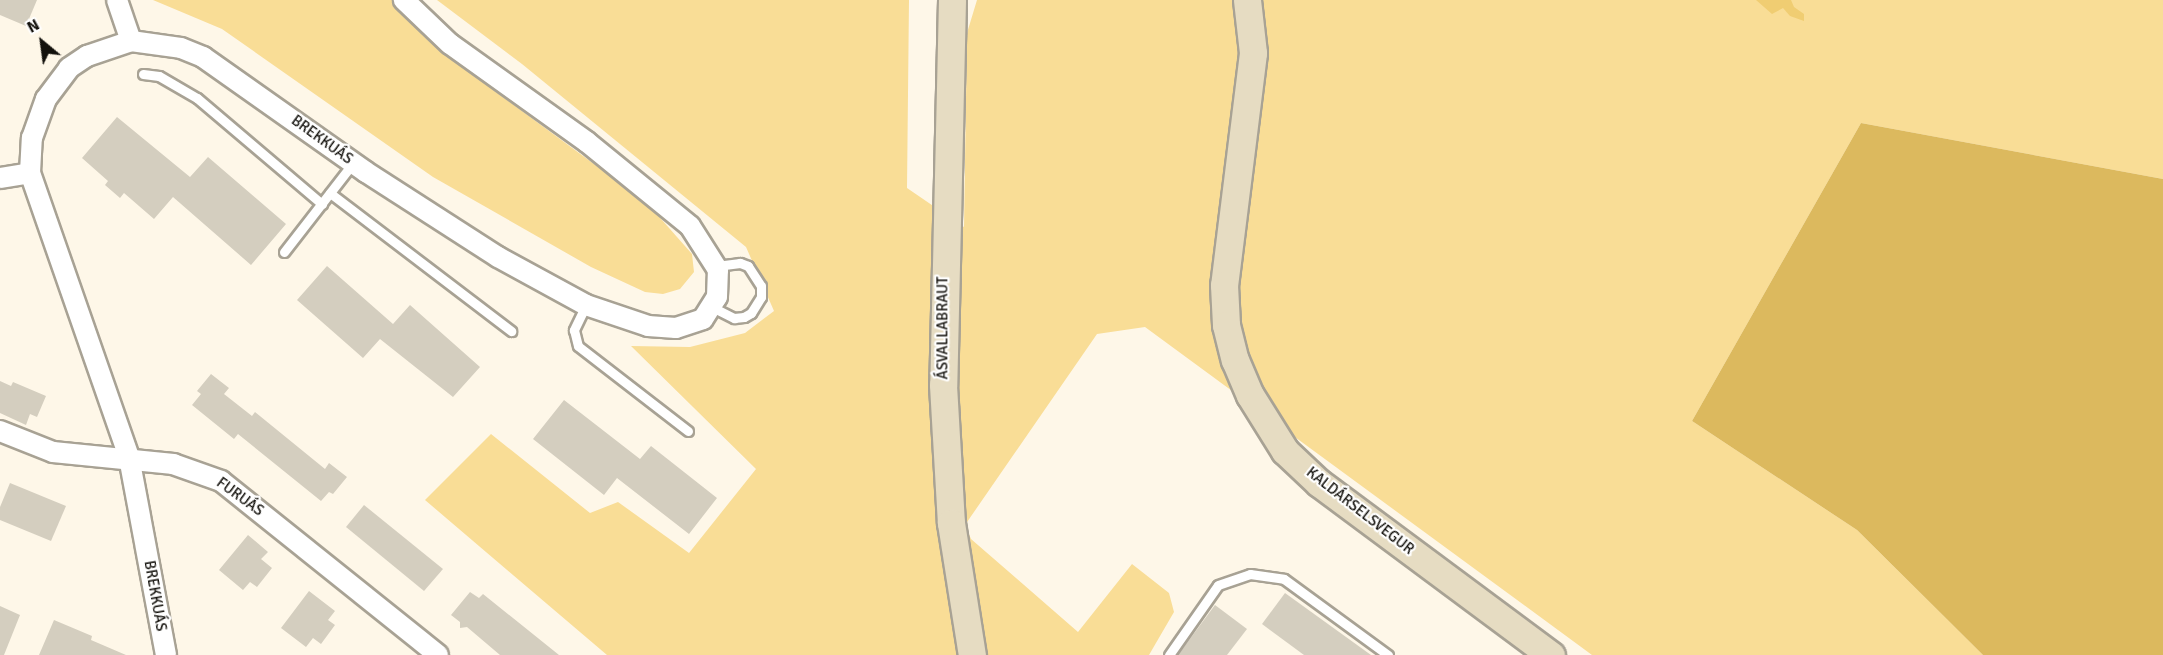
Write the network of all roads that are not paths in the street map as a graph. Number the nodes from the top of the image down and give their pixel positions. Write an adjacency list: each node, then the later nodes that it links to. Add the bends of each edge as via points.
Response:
1 (117, 0): 5 (street)
2 (404, 0): 13 (street, via 450,44 654,193 690,226)
3 (952, 0): 22 (street, ÁSVALLABRAUT, via 943,385 951,523)
4 (1246, 0): 25 (street, KALDÁRSELSVEGUR, via 1253,53 1224,285 1228,334 1250,395 1285,451 1319,483)
5 (131, 41): 7 (street, BREKKUÁS, via 181,48 220,66); 8 (street, BREKKUÁS, via 87,56 55,83 32,138)
6 (143, 74): 11 (lane, via 159,76 197,98)
7 (353, 163): 10 (lane); 14 (street, BREKKUÁS, via 498,257)
8 (30, 173): 9 (street); 19 (street, BREKKUÁS)
9 (0, 178)
10 (330, 193): 11 (lane); 16 (lane)
11 (322, 204): 12 (lane)
12 (284, 252)
13 (716, 266): 15 (street, via 720,283); 15 (lane, via 748,266 761,286 761,297 752,313 744,317 734,318)
14 (586, 305): 15 (street, BREKKUÁS, via 662,329 689,326 703,319); 18 (lane, via 574,330 578,346)
15 (712, 307)
16 (511, 331)
17 (0, 431): 19 (street, FURUÁS, via 53,452 112,460)
18 (688, 431)
19 (129, 457): 20 (street, BREKKUÁS); 21 (street, FURUÁS, via 190,468 221,481)
20 (166, 655)
21 (438, 655)
22 (972, 655)
23 (1169, 655): 24 (lane, via 1218,585 1250,574 1284,579)
24 (1388, 655)
25 (1551, 655)

